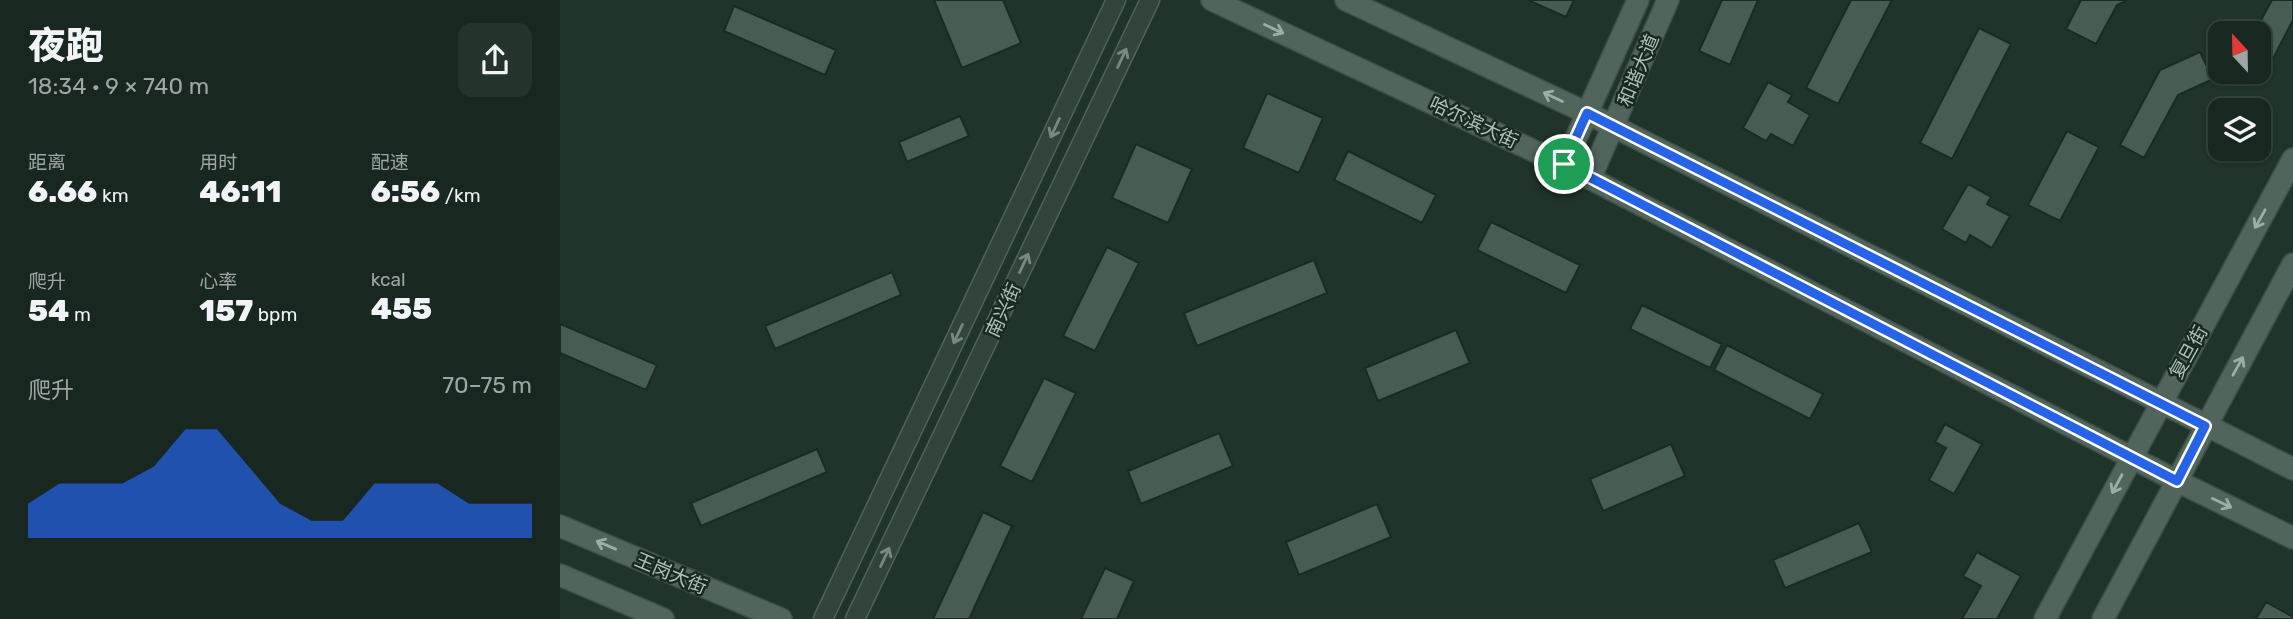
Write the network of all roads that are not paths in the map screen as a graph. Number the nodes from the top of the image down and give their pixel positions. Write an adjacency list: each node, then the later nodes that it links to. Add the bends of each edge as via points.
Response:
1 (1116, 0): 23 (street, 南兴街, one-way to 23)
2 (1150, 0): 24 (street, 南兴街, one-way to 2)
3 (1212, 0): 10 (main road, 哈尔滨大街, one-way to 10)
4 (1346, 0): 7 (main road, one-way to 4)
5 (1638, 0): 7 (main road, 和谐大道)
6 (1668, 0): 8 (main road, 和谐大道)
7 (1587, 113): 8 (main road); 10 (main road, 和谐大道)
8 (1614, 127): 11 (main road, 和谐大道); 13 (main road)
9 (2293, 159): 13 (main road, 复旦街, one-way to 13)
10 (1564, 164): 11 (main road, 哈尔滨大街)
11 (1590, 179): 15 (main road, 哈尔滨大街)
12 (2293, 264): 14 (main road, one-way to 12)
13 (2160, 402): 14 (main road); 15 (main road, 复旦街)
14 (2205, 426): 16 (main road); 17 (main road)
15 (2131, 457): 17 (main road, 哈尔滨大街); 25 (main road, 复旦街, one-way to 25)
16 (2293, 469)
17 (2177, 481): 19 (main road, 哈尔滨大街, one-way to 19); 26 (main road)
18 (560, 526): 22 (main road, 王岗大街, one-way to 18)
19 (2293, 538)
20 (560, 575): 21 (main road)
21 (663, 619)
22 (782, 619)
23 (823, 619)
24 (855, 619)
25 (2045, 619)
26 (2103, 619)

